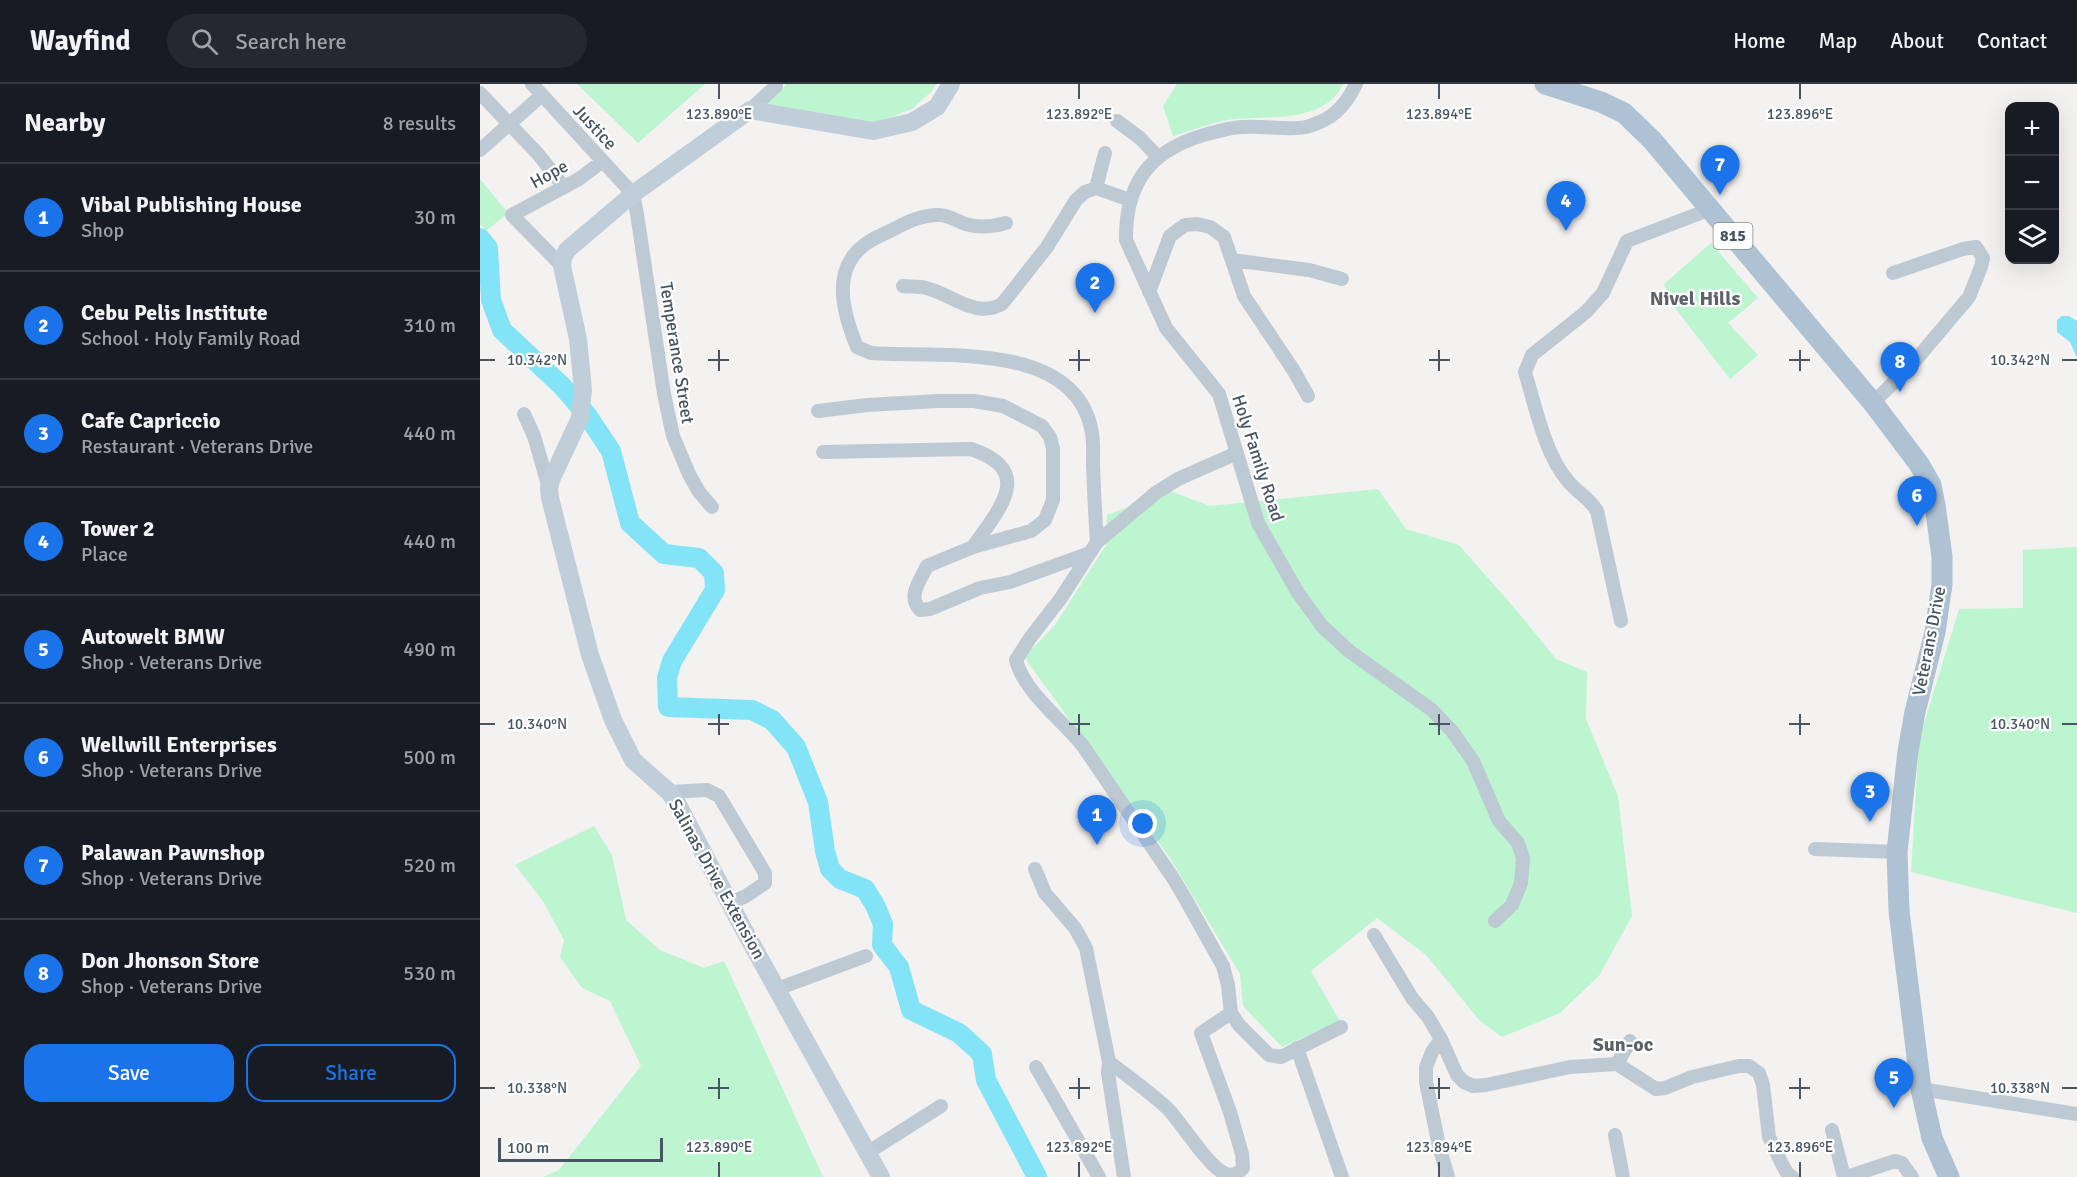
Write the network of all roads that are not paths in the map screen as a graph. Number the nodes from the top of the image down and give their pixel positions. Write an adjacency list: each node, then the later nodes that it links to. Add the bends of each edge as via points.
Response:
1 (532, 84): 7 (street, Justice)
2 (951, 84): 8 (street, via 937,107 912,122 873,131)
3 (1356, 84): 13 (street, Holy Family Road, via 1337,113 1305,127 1241,126 1197,136)
4 (1545, 84): 19 (main road, Veterans Drive / 815, via 1624,113)
5 (776, 86): 8 (street)
6 (480, 93): 10 (street)
7 (542, 95): 10 (street); 14 (street, Justice)
8 (750, 110): 17 (street)
9 (1118, 121): 13 (street)
10 (509, 126): 11 (street); 15 (street)
11 (480, 150)
12 (1105, 153): 16 (street)
13 (1158, 156): 18 (street, Holy Family Road, via 1142,175)
14 (603, 161): 15 (street, Hope); 17 (street, Justice)
15 (564, 187): 22 (street, Hope, via 512,216)
16 (1096, 188): 18 (street); 25 (street, via 1076,200 1047,247 1002,304 993,309 981,310 926,288)
17 (633, 194): 22 (street, via 567,249); 34 (street, Temperance Street, via 673,436 689,474)
18 (1130, 200): 26 (street, Holy Family Road, via 1126,240)
19 (1711, 210): 28 (main road, Veterans Drive / 815); 38 (street, via 1627,241 1603,293 1586,312 1532,355 1525,372 1549,449 1567,481 1589,498 1597,511)
20 (1006, 223): 35 (street, via 990,227 968,225 942,215 919,217 867,243 845,269 842,294 848,324 857,347 871,352 983,356 1041,372 1072,390 1092,429)
21 (1232, 260): 24 (street, via 1309,270); 26 (street, via 1224,237 1210,227 1185,225 1170,236); 27 (street, via 1245,296)
22 (562, 266): 33 (street, via 578,339 583,390 580,418)
23 (1893, 273): 28 (street, via 1963,249 1976,247 1983,258 1969,297)
24 (1342, 279)
25 (903, 286)
26 (1149, 292): 32 (street, Holy Family Road, via 1166,328 1220,394)
27 (1308, 396)
28 (1874, 403): 41 (main road, Veterans Drive / 815, via 1931,485 1942,557 1935,632 1908,751)
29 (818, 411): 36 (street, via 938,400 974,401 1003,406 1042,426 1053,450 1053,500 1045,520 1031,531)
30 (524, 414): 33 (street)
31 (823, 452): 36 (street, via 971,449 988,455 1003,465 1008,479 1006,493)
32 (1237, 453): 35 (street, via 1157,492); 44 (street, Holy Family Road, via 1258,523 1322,626 1349,651 1432,710 1473,761 1499,821 1518,843 1523,858 1521,883 1512,905)
33 (549, 488): 39 (street, Salinas Drive Extension, via 590,656 614,720 633,760)
34 (711, 507)
35 (1096, 542): 37 (street)
36 (973, 547): 37 (street, via 927,567 913,594 920,610)
37 (1087, 555): 48 (street, via 1061,598 1020,652 1016,660 1019,670 1051,713 1083,746 1173,878 1223,966)
38 (1621, 621)
39 (669, 792): 43 (street, Salinas Drive Extension); 43 (street, via 707,790 718,796 765,873 765,883)
40 (1815, 849): 41 (street)
41 (1897, 852): 56 (main road, Veterans Drive / 815, via 1899,911)
42 (1035, 869): 53 (street, via 1045,893 1075,927 1086,948)
43 (730, 903): 47 (street, Salinas Drive Extension)
44 (1495, 921)
45 (1374, 935): 50 (street)
46 (866, 956): 47 (street)
47 (777, 989): 61 (street, Salinas Drive Extension)
48 (1231, 1013): 52 (street, via 1269,1055 1281,1057); 53 (street, via 1201,1033 1242,1154 1243,1168 1239,1173 1226,1174 1167,1109)
49 (1341, 1027): 52 (street)
50 (1441, 1038): 54 (street, via 1457,1075 1473,1086 1570,1067); 66 (street, via 1431,1052 1426,1082)
51 (1630, 1041): 54 (street)
52 (1298, 1048): 65 (street)
53 (1109, 1062): 64 (street)
54 (1617, 1064): 68 (street, via 1656,1089 1692,1077 1749,1066 1759,1073 1763,1085 1769,1137)
55 (1036, 1067): 63 (street)
56 (1921, 1089): 58 (street); 71 (main road, Veterans Drive / 815, via 1932,1138)
57 (941, 1106): 61 (street)
58 (2077, 1114)
59 (1832, 1130): 69 (street)
60 (1615, 1135): 67 (street)
61 (867, 1153): 62 (street, Salinas Drive Extension)
62 (881, 1177)
63 (1099, 1177)
64 (1124, 1177)
65 (1342, 1177)
66 (1448, 1177)
67 (1623, 1177)
68 (1792, 1177)
69 (1845, 1177): 70 (street, via 1896,1161)
70 (1912, 1177)
71 (1949, 1177)

